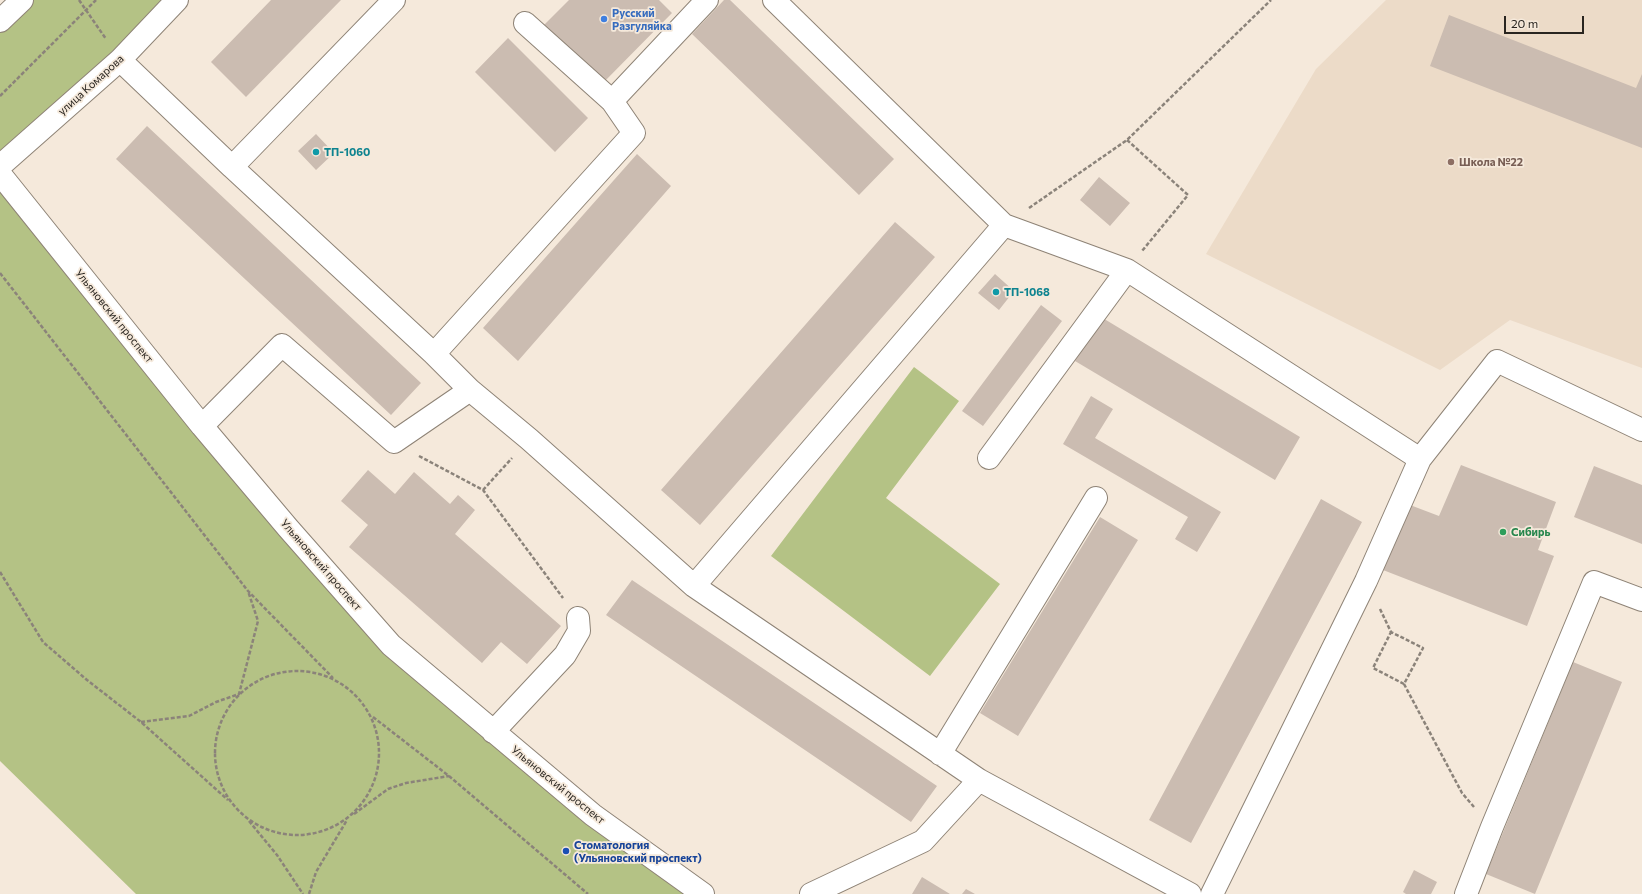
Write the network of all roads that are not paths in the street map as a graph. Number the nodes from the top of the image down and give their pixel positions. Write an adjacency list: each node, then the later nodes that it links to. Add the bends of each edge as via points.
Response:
1 (22, 0): 6 (street)
2 (177, 0): 8 (street, улица Комарова)
3 (394, 0): 11 (street)
4 (774, 0): 13 (street)
5 (695, 4): 9 (street)
6 (0, 21)
7 (525, 23): 9 (street)
8 (120, 60): 10 (street, улица Комарова); 11 (street)
9 (612, 101): 15 (street, via 634,133)
10 (0, 166)
11 (232, 167): 15 (street)
12 (0, 174): 17 (street, Ульяновский проспект)
13 (1004, 225): 14 (street); 22 (street)
14 (1127, 270): 19 (street); 20 (street)
15 (434, 354): 16 (street)
16 (470, 390): 17 (street, via 394,442 282,345); 22 (street)
17 (202, 426): 25 (street, Ульяновский проспект, via 391,645)
18 (1642, 430): 20 (street, via 1497,361)
19 (989, 458)
20 (1420, 459): 31 (street, via 1366,581)
21 (1096, 498): 26 (street)
22 (694, 586): 26 (street)
23 (1642, 600): 32 (street, via 1594,582)
24 (578, 618): 25 (street, via 579,631 565,655)
25 (493, 732): 28 (street, Ульяновский проспект, via 593,815)
26 (940, 754): 27 (street)
27 (979, 780): 29 (street, via 923,841); 30 (street)
28 (703, 894)
29 (811, 894)
30 (1190, 894)
31 (1212, 894)
32 (1466, 894)

